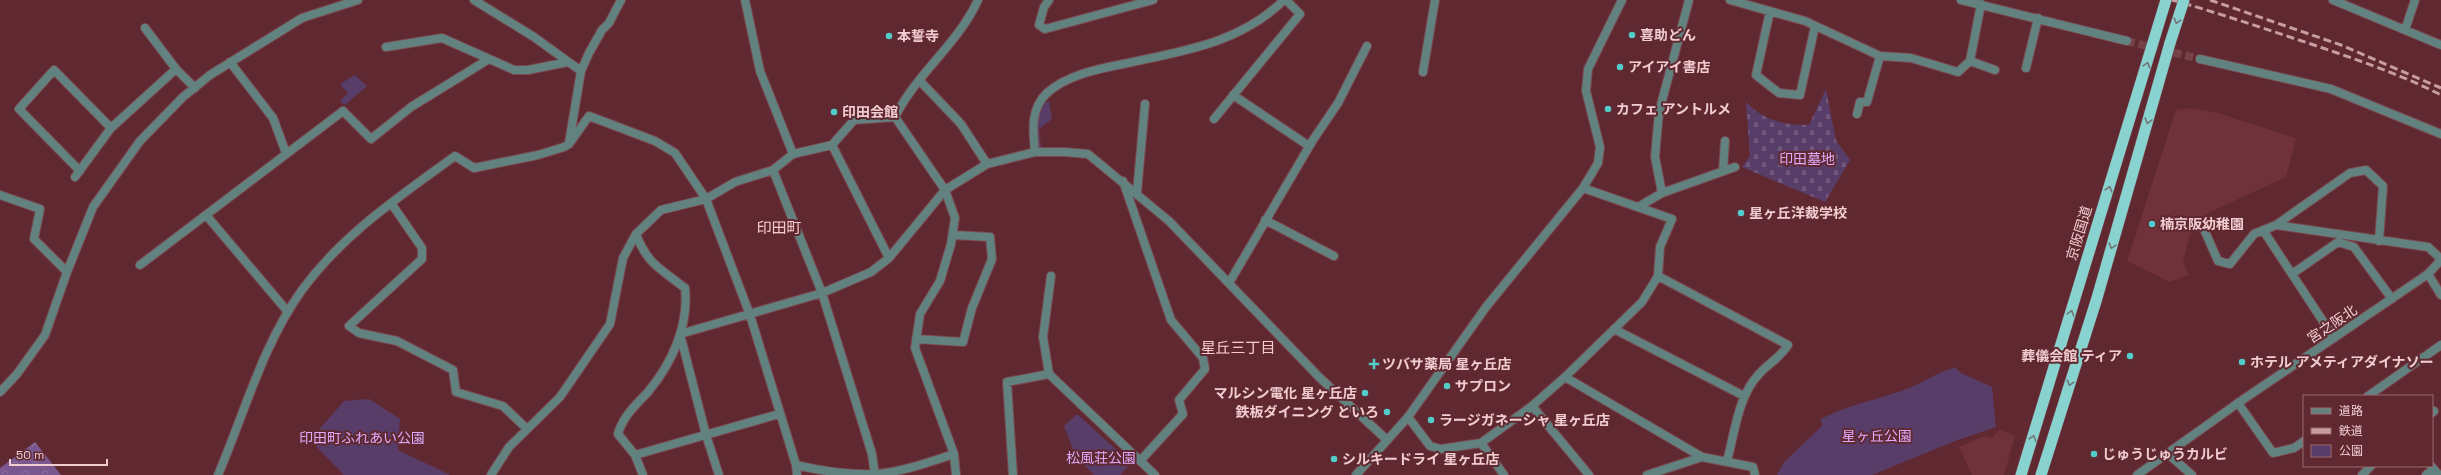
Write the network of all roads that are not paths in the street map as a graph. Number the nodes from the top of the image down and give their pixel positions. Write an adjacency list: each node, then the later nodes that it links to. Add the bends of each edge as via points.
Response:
1 (358, 0): 32 (street, via 302,18)
2 (474, 0): 33 (street, via 534,37)
3 (621, 0): 37 (street, via 588,53)
4 (745, 0): 54 (street, via 760,71)
5 (978, 0): 39 (street, via 940,57)
6 (1049, 0): 7 (street, via 1044,7 1039,25 1045,29)
7 (1153, 0)
8 (1285, 0): 41 (street, via 1300,14); 52 (street, via 1254,25 1204,47 1083,73 1047,93 1032,120)
9 (1435, 0): 38 (street)
10 (1622, 0): 60 (street, via 1588,69 1586,91 1600,147 1598,163)
11 (1689, 0): 63 (street, via 1660,112 1655,157)
12 (1730, 0): 19 (street)
13 (1962, 0): 18 (street)
14 (2166, 0): 133 (highway, 京阪国道, one-way to 14)
15 (2184, 0): 134 (highway, one-way to 134, bridge, via 2097,298)
16 (2333, 0): 23 (street)
17 (2415, 0): 23 (street)
18 (1981, 4): 20 (street); 31 (street)
19 (1770, 11): 21 (street); 21 (street, via 1756,75 1779,93 1800,95)
20 (2038, 18): 24 (street); 34 (street)
21 (1815, 26): 28 (street)
22 (146, 28): 35 (street)
23 (2405, 30): 25 (street)
24 (2127, 41)
25 (2441, 45)
26 (1367, 46): 51 (street, via 1338,103)
27 (386, 47): 30 (street, via 442,38)
28 (1880, 56): 31 (street, via 1911,58 1958,72); 43 (street, via 1867,102 1860,102)
29 (2200, 59): 47 (street, via 2331,89)
30 (489, 60): 33 (street, via 514,70 528,70); 53 (street, via 411,107 371,139 343,111)
31 (1970, 61): 36 (street)
32 (230, 62): 40 (street); 53 (street, via 273,118)
33 (568, 62): 37 (street)
34 (2026, 68)
35 (176, 69): 40 (street); 46 (street)
36 (1995, 70)
37 (581, 71): 49 (street)
38 (1423, 72)
39 (920, 81): 44 (street); 55 (street, via 961,124)
40 (195, 88): 80 (street, via 140,141 93,206)
41 (1233, 95): 45 (street); 51 (street)
42 (1145, 104): 62 (street)
43 (1857, 114)
44 (895, 117): 50 (street, via 854,120); 61 (street)
45 (1214, 120)
46 (111, 128): 46 (street, via 78,174 19,109 54,70)
47 (2441, 134)
48 (1725, 141): 58 (street)
49 (569, 144): 65 (street, via 589,116 655,142 675,153); 66 (street, via 538,155 474,168 455,156)
50 (832, 145): 54 (street); 77 (street)
51 (1309, 146): 69 (street)
52 (1035, 152): 55 (street); 59 (street, via 1088,154)
53 (286, 153): 68 (street)
54 (793, 154): 57 (street)
55 (987, 164): 61 (street)
56 (1735, 167): 58 (street)
57 (772, 170): 65 (street, via 735,182); 86 (street)
58 (1723, 171): 63 (street)
59 (1123, 181): 62 (street); 114 (street, via 1171,320 1203,358 1205,369 1179,400 1183,414)
60 (1583, 188): 67 (street); 104 (street, via 1486,307)
61 (946, 190): 74 (street, via 955,218); 77 (street)
62 (1137, 192): 85 (street, via 1170,221)
63 (1662, 193): 67 (street)
64 (0, 195): 80 (street, via 40,209 34,238)
65 (706, 199): 73 (street, via 661,210); 90 (street)
66 (391, 203): 89 (street, via 354,232 302,290); 105 (street, via 422,248 422,259 349,326 359,333 397,341 453,370 456,392 503,406)
67 (1638, 207): 84 (street, via 1672,219 1660,247)
68 (206, 215): 79 (street); 89 (street)
69 (1265, 220): 76 (street); 85 (street)
70 (2276, 225): 72 (street); 75 (street); 75 (street, via 2350,173 2366,170 2383,186)
71 (2203, 227): 72 (street, via 2218,261 2230,264 2254,234)
72 (2263, 230): 81 (street)
73 (636, 234): 92 (street, via 642,252 653,264 685,288 686,302); 105 (street, via 623,258 610,324 560,397)
74 (953, 235): 94 (street, via 940,281 920,314); 94 (street, via 990,237 992,259 972,308 963,342)
75 (2379, 241): 78 (street, via 2428,247)
76 (1334, 256)
77 (889, 258): 86 (street, via 871,272)
78 (2441, 260): 82 (street, 宮之阪北)
79 (140, 265)
80 (67, 272): 98 (street, via 45,335 18,374)
81 (2292, 274): 88 (street, via 2338,242 2354,247); 93 (street)
82 (2428, 274): 87 (street); 88 (street, 宮之阪北)
83 (1051, 276): 96 (street, via 1043,337)
84 (1658, 276): 91 (street, via 1642,302); 100 (street, via 1788,346 1781,356 1759,374)
85 (1229, 283): 107 (street, via 1319,377)
86 (822, 293): 90 (street); 124 (street, via 872,454)
87 (2441, 295)
88 (2392, 299): 93 (street, 宮之阪北)
89 (288, 312): 119 (street, via 261,368)
90 (750, 314): 92 (street); 103 (street)
91 (1614, 329): 97 (street); 100 (street)
92 (680, 334): 106 (street); 112 (street, via 662,374 622,421 618,434)
93 (2334, 338): 101 (street, 宮之阪北)
94 (916, 339): 110 (street, via 915,348)
95 (2441, 346): 99 (street)
96 (1049, 374): 114 (street); 126 (street, via 1007,382)
97 (1565, 378): 102 (street); 113 (street)
98 (0, 392)
99 (2369, 395)
100 (1744, 396): 115 (street)
101 (2238, 403): 108 (street, via 2273,453 2294,448); 111 (street, 宮之阪北)
102 (1532, 406): 109 (street); 130 (street)
103 (779, 414): 106 (street); 116 (street)
104 (1408, 417): 107 (street); 109 (street, via 1430,446 1442,449)
105 (526, 429): 120 (street, via 509,446)
106 (706, 434): 112 (street); 122 (street)
107 (1387, 440): 128 (street)
108 (2303, 442)
109 (1481, 443): 129 (street)
110 (954, 454): 124 (street); 125 (street)
111 (2168, 454): 135 (street, 宮之阪北); 136 (street)
112 (635, 455): 121 (street)
113 (1702, 457): 115 (street); 131 (street)
114 (1140, 461): 127 (street)
115 (1727, 461): 132 (street, via 1753,467)
116 (796, 465): 123 (street); 124 (street, via 826,472)
117 (2371, 467): 137 (street)
118 (2435, 470): 138 (street)
119 (218, 475)
120 (491, 475)
121 (643, 475)
122 (719, 475)
123 (796, 475)
124 (875, 475)
125 (956, 475)
126 (1013, 475)
127 (1155, 475)
128 (1356, 475)
129 (1504, 475)
130 (1589, 475)
131 (1647, 475)
132 (1755, 475)
133 (2021, 475)
134 (2041, 475)
135 (2137, 475)
136 (2192, 475)
137 (2362, 475)
138 (2426, 475)

